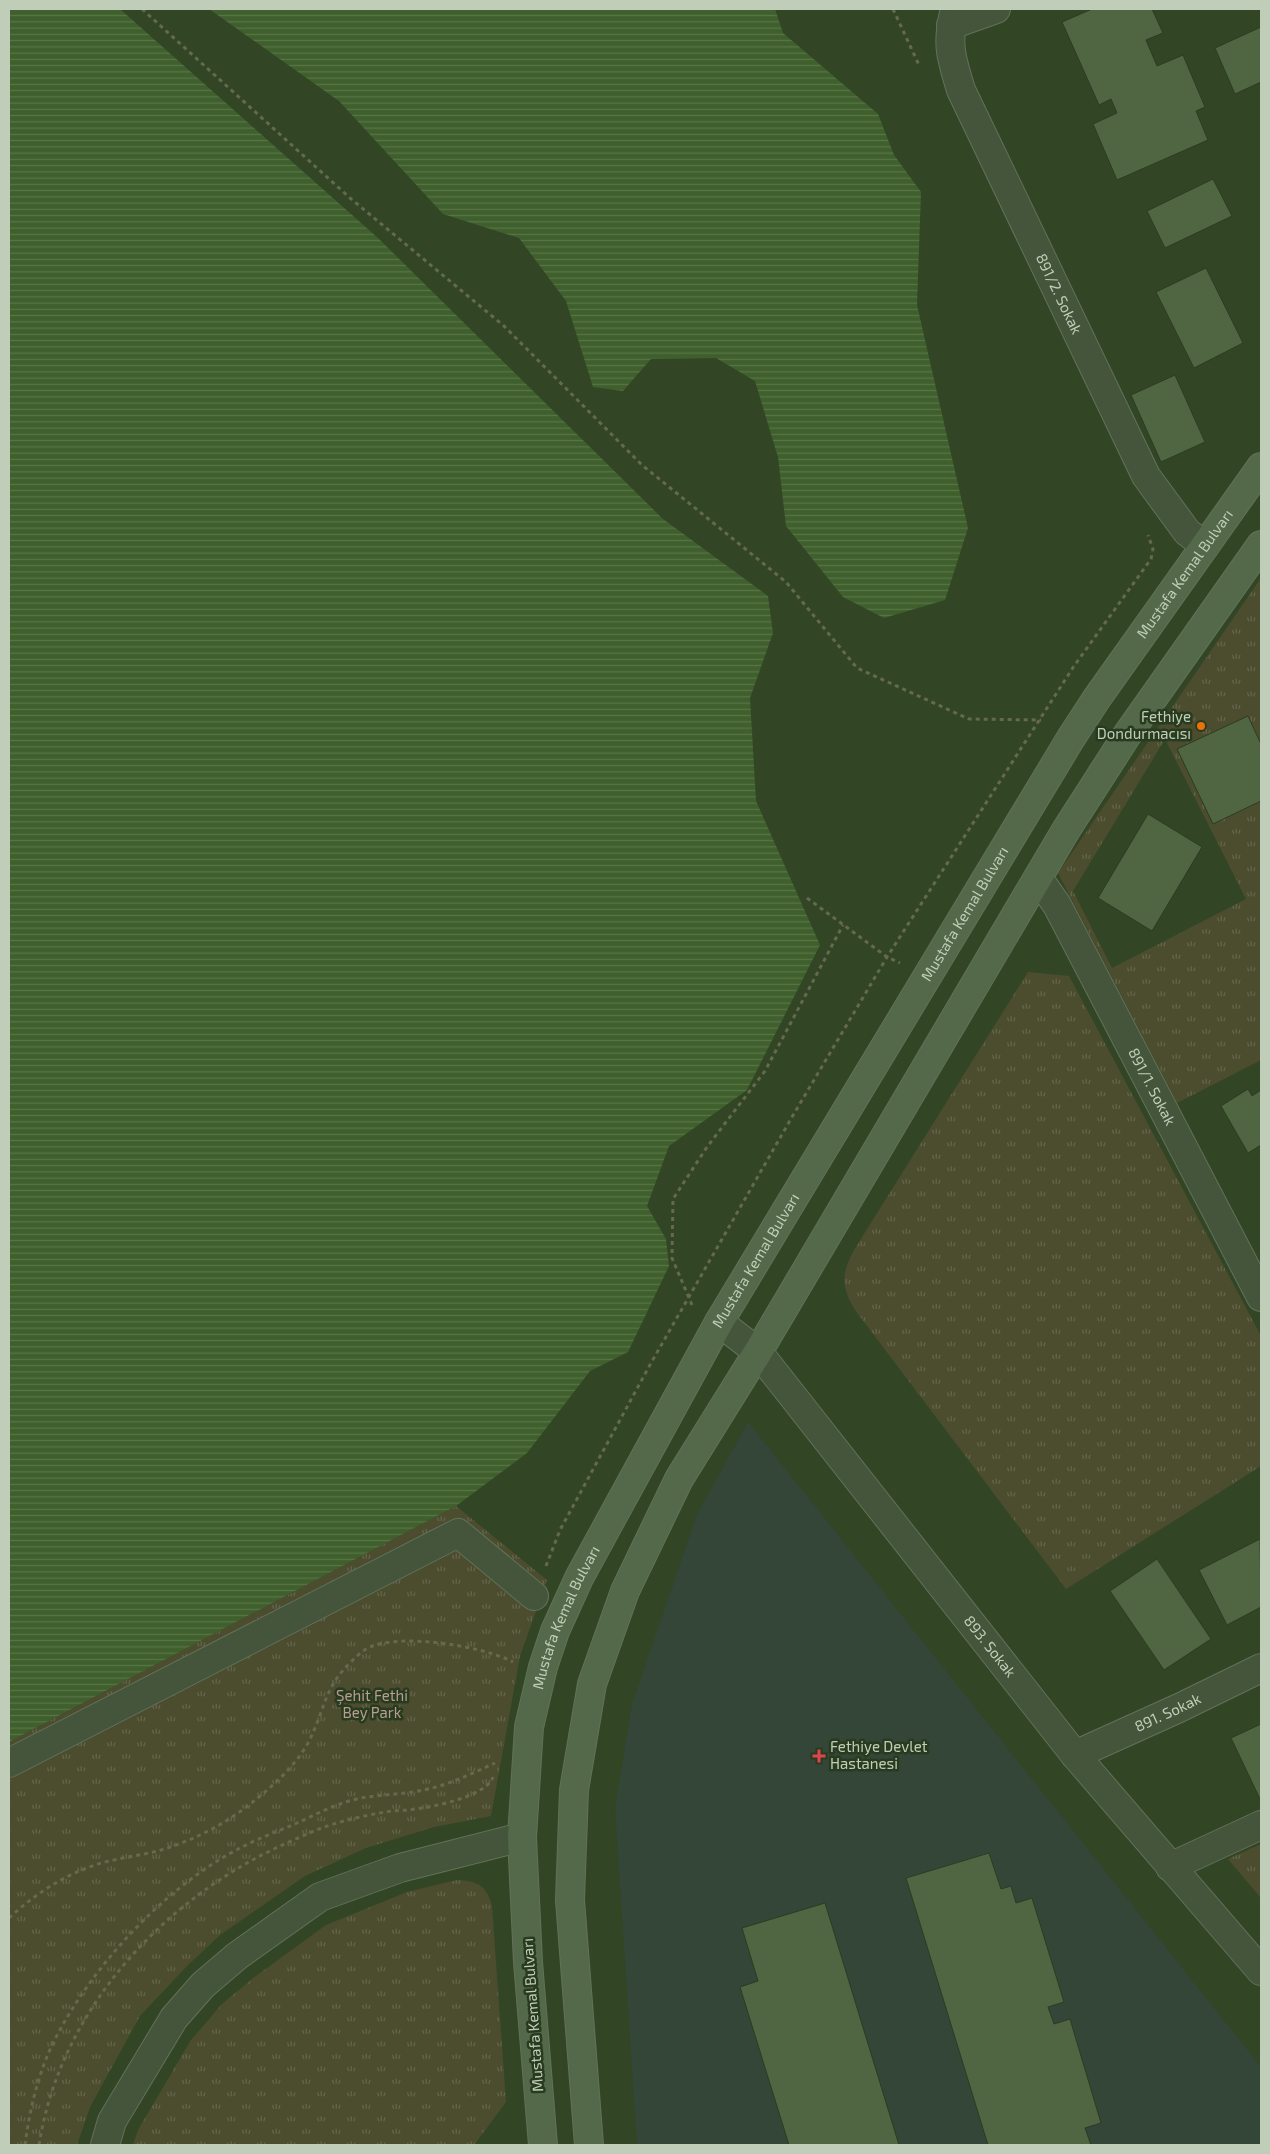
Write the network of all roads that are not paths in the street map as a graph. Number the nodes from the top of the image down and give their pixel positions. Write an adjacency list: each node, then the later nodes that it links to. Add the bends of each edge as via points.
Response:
1 (996, 9): 2 (street)
2 (953, 17): 5 (street, 891/2. Sokak, via 950,54 961,90 1146,476 1188,532)
3 (1261, 467): 5 (main road, Mustafa Kemal Bulvarı)
4 (1261, 545): 6 (main road, via 1127,735)
5 (1205, 546): 8 (main road, Mustafa Kemal Bulvarı, via 1071,738)
6 (1038, 878): 7 (street, 891/1. Sokak, via 1058,905); 9 (main road)
7 (1261, 1297)
8 (708, 1316): 9 (street, 893. Sokak); 15 (main road, Mustafa Kemal Bulvarı, via 555,1632 529,1727)
9 (758, 1352): 12 (street, 893. Sokak); 20 (main road, via 679,1480 625,1591 592,1684 574,1790 570,1900)
10 (534, 1596): 13 (street, via 458,1533)
11 (1261, 1668): 12 (street, 891. Sokak)
12 (1074, 1755): 16 (street, 893. Sokak)
13 (9, 1763)
14 (1261, 1825): 16 (street)
15 (522, 1837): 18 (street, via 400,1868 320,1897 237,1956 203,1985 174,2018 112,2121); 19 (main road, Mustafa Kemal Bulvarı, via 528,1962)
16 (1170, 1867): 17 (street, 893. Sokak)
17 (1261, 1971)
18 (105, 2145)
19 (543, 2145)
20 (588, 2145)

